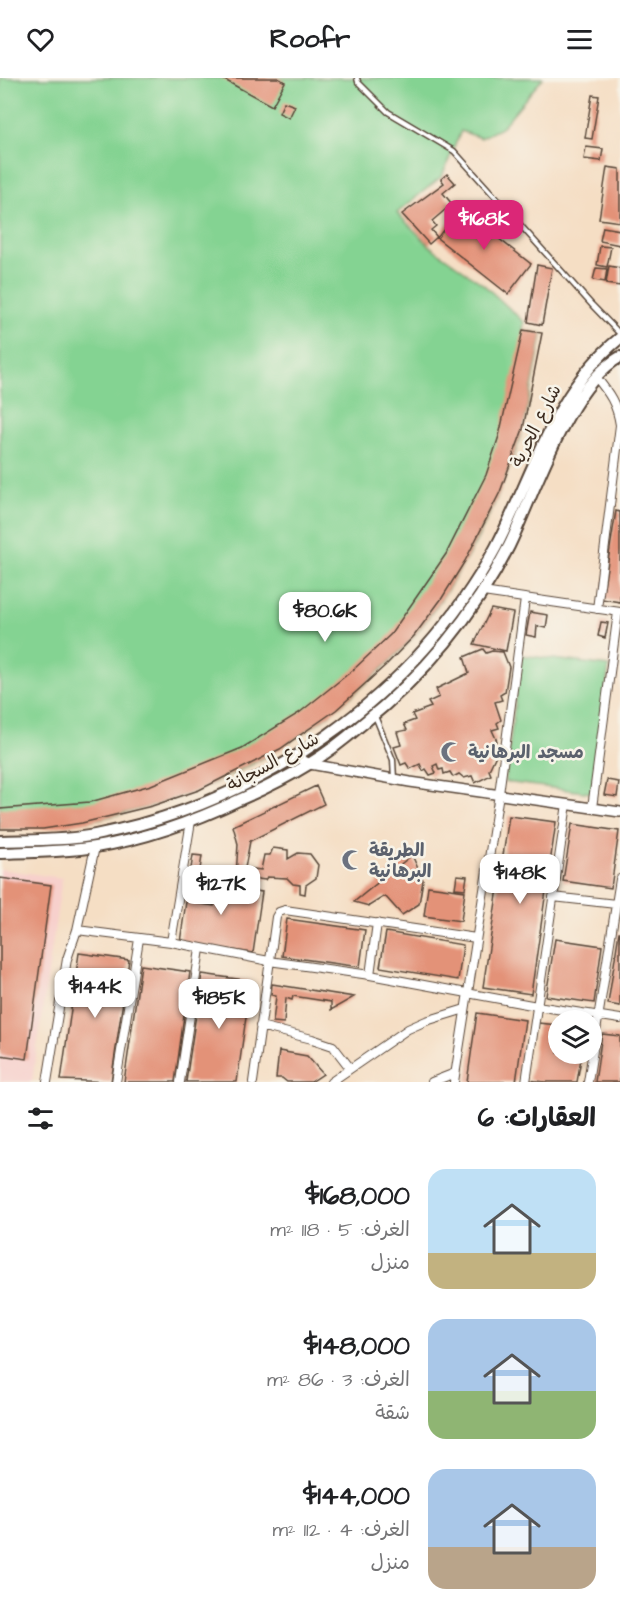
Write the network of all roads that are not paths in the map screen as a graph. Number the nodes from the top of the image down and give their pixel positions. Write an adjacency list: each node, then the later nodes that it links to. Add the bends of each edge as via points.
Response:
1 (357, 78): 2 (lane, via 388,112 454,151)
2 (620, 336): 6 (main road, شارع الحرية, via 592,363 547,435)
3 (620, 357): 4 (main road, شارع الحرية)
4 (596, 377): 5 (street, via 617,408); 6 (main road, شارع الحرية, via 566,420)
5 (617, 484): 9 (street)
6 (504, 543): 7 (main road, شارع السجانة); 12 (main road, شارع السجانة, via 416,658 371,700)
7 (483, 592): 8 (street); 11 (main road, شارع السجانة, via 432,660)
8 (525, 599): 9 (street); 15 (street)
9 (597, 609): 10 (street)
10 (619, 612): 17 (street)
11 (374, 715): 13 (main road, شارع السجانة); 14 (lane, via 393,760)
12 (296, 757): 13 (street); 20 (main road, شارع السجانة, via 218,798 156,820 93,835)
13 (310, 764): 14 (street); 19 (main road, شارع السجانة)
14 (394, 779): 15 (street)
15 (499, 794): 16 (street); 28 (street)
16 (567, 804): 17 (street); 24 (street)
17 (592, 808): 18 (street)
18 (620, 812)
19 (191, 821): 21 (main road, شارع السجانة); 30 (street)
20 (0, 841)
21 (95, 847): 22 (main road, شارع السجانة); 27 (street)
22 (0, 853)
23 (620, 879): 25 (street)
24 (553, 897): 25 (street); 35 (street)
25 (616, 904): 38 (street)
26 (378, 923): 28 (street); 32 (street, via 279,912); 33 (street)
27 (77, 930): 29 (street); 46 (street, via 67,959)
28 (476, 938): 34 (street)
29 (139, 939): 30 (street); 47 (street)
30 (171, 942): 31 (street)
31 (200, 949): 32 (street); 48 (street)
32 (269, 961): 33 (street); 41 (street)
33 (370, 975): 34 (street)
34 (467, 992): 35 (street); 36 (street)
35 (537, 1006): 37 (street); 52 (street)
36 (465, 1009): 43 (street, via 408,1029); 45 (street)
37 (562, 1010)
38 (600, 1010)
39 (602, 1016): 40 (street)
40 (620, 1019)
41 (260, 1026): 43 (street, via 333,1047); 49 (street)
42 (591, 1064): 53 (street)
43 (350, 1068): 44 (street)
44 (342, 1078): 50 (street)
45 (454, 1078): 51 (street)
46 (47, 1082)
47 (116, 1082)
48 (180, 1082)
49 (253, 1082)
50 (331, 1082)
51 (432, 1082)
52 (526, 1082)
53 (588, 1082)

